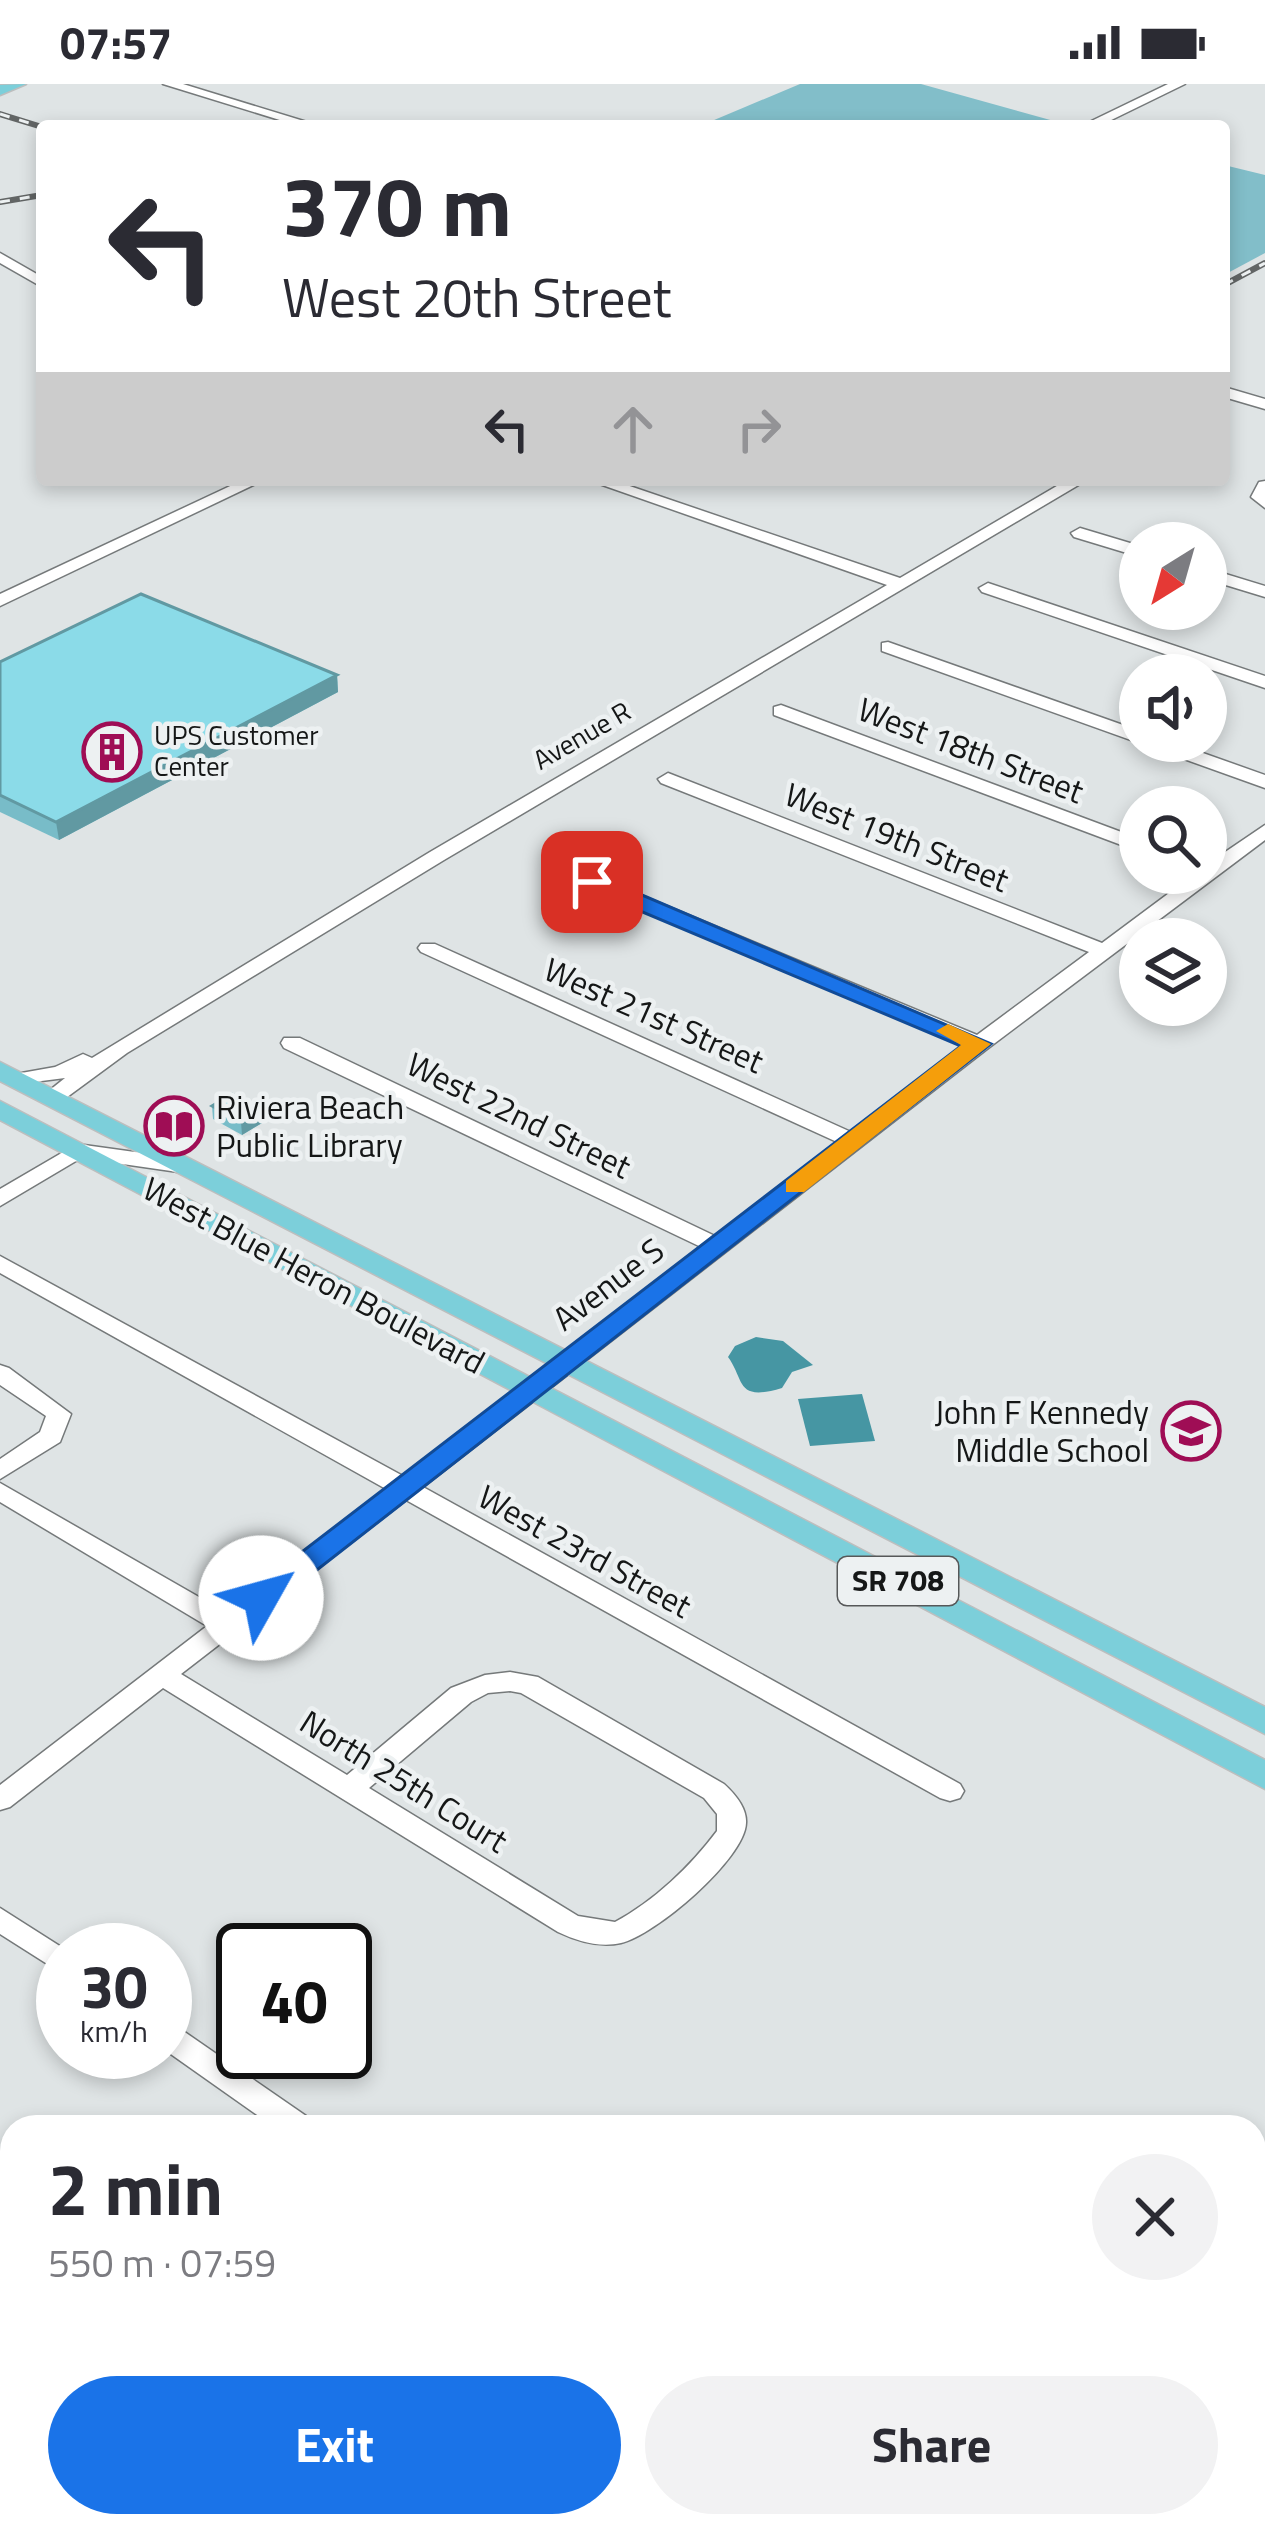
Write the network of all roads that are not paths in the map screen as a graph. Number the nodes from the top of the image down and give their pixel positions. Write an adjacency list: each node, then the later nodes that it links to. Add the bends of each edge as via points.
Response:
1 (18, 84): 4 (main road)
2 (169, 84): 5 (street)
3 (1179, 84): 6 (street)
4 (0, 90)
5 (292, 120)
6 (1101, 120)
7 (0, 257): 8 (street)
8 (36, 279)
9 (1230, 394): 10 (street)
10 (1265, 404)
11 (243, 486): 20 (street)
12 (614, 486): 17 (street)
13 (1069, 486): 17 (street, Avenue R)
14 (1080, 532): 15 (street)
15 (1119, 545)
16 (1227, 580): 19 (street)
17 (902, 584): 37 (street, Avenue R)
18 (988, 587): 22 (street)
19 (1265, 592)
20 (0, 601)
21 (888, 647): 24 (street)
22 (1265, 682)
23 (781, 711): 29 (street, West 18th Street)
24 (1119, 730)
25 (1209, 762): 27 (street)
26 (668, 778): 34 (street, West 19th Street)
27 (1265, 782)
28 (1265, 832): 30 (street, Avenue S)
29 (1119, 838)
30 (1227, 858)
31 (561, 869): 36 (street)
32 (1178, 894): 34 (street, Avenue S)
33 (428, 948): 41 (street, West 21st Street)
34 (1104, 951): 36 (street, Avenue S)
35 (292, 1043): 45 (street, West 22nd Street)
36 (979, 1044): 41 (street, Avenue S)
37 (118, 1048): 38 (street, Avenue R, via 61,1072); 39 (street, Avenue R)
38 (9, 1075): 39 (main road, West Blue Heron Boulevard / SR 708)
39 (51, 1098): 43 (main road, West Blue Heron Boulevard / SR 708)
40 (0, 1108): 42 (main road, West Blue Heron Boulevard / SR 708)
41 (854, 1141): 45 (street, Avenue S)
42 (77, 1151): 43 (street); 44 (street); 49 (main road, West Blue Heron Boulevard / SR 708)
43 (180, 1166): 47 (main road, West Blue Heron Boulevard / SR 708)
44 (0, 1198)
45 (717, 1246): 47 (street, Avenue S)
46 (0, 1263): 51 (street, West 23rd Street)
47 (563, 1364): 49 (street, Avenue S); 55 (main road, West Blue Heron Boulevard / SR 708)
48 (0, 1373): 50 (street, via 59,1414 51,1436)
49 (531, 1388): 51 (street, Avenue S); 56 (main road, West Blue Heron Boulevard / SR 708)
50 (0, 1472)
51 (403, 1488): 53 (street, Avenue S); 58 (street, West 23rd Street)
52 (0, 1491): 53 (street)
53 (226, 1625): 54 (street, Avenue S)
54 (162, 1675): 57 (street, North 25th Court); 59 (street, Avenue S)
55 (1265, 1722)
56 (1265, 1775)
57 (349, 1789): 57 (street, North 25th Court, via 568,1924 615,1934 641,1922 724,1845 733,1817 714,1791 528,1684 494,1681 475,1686)
58 (950, 1791)
59 (0, 1800)
60 (0, 1919): 61 (street)
61 (36, 1944)
62 (192, 2053): 63 (street)
63 (281, 2115)

